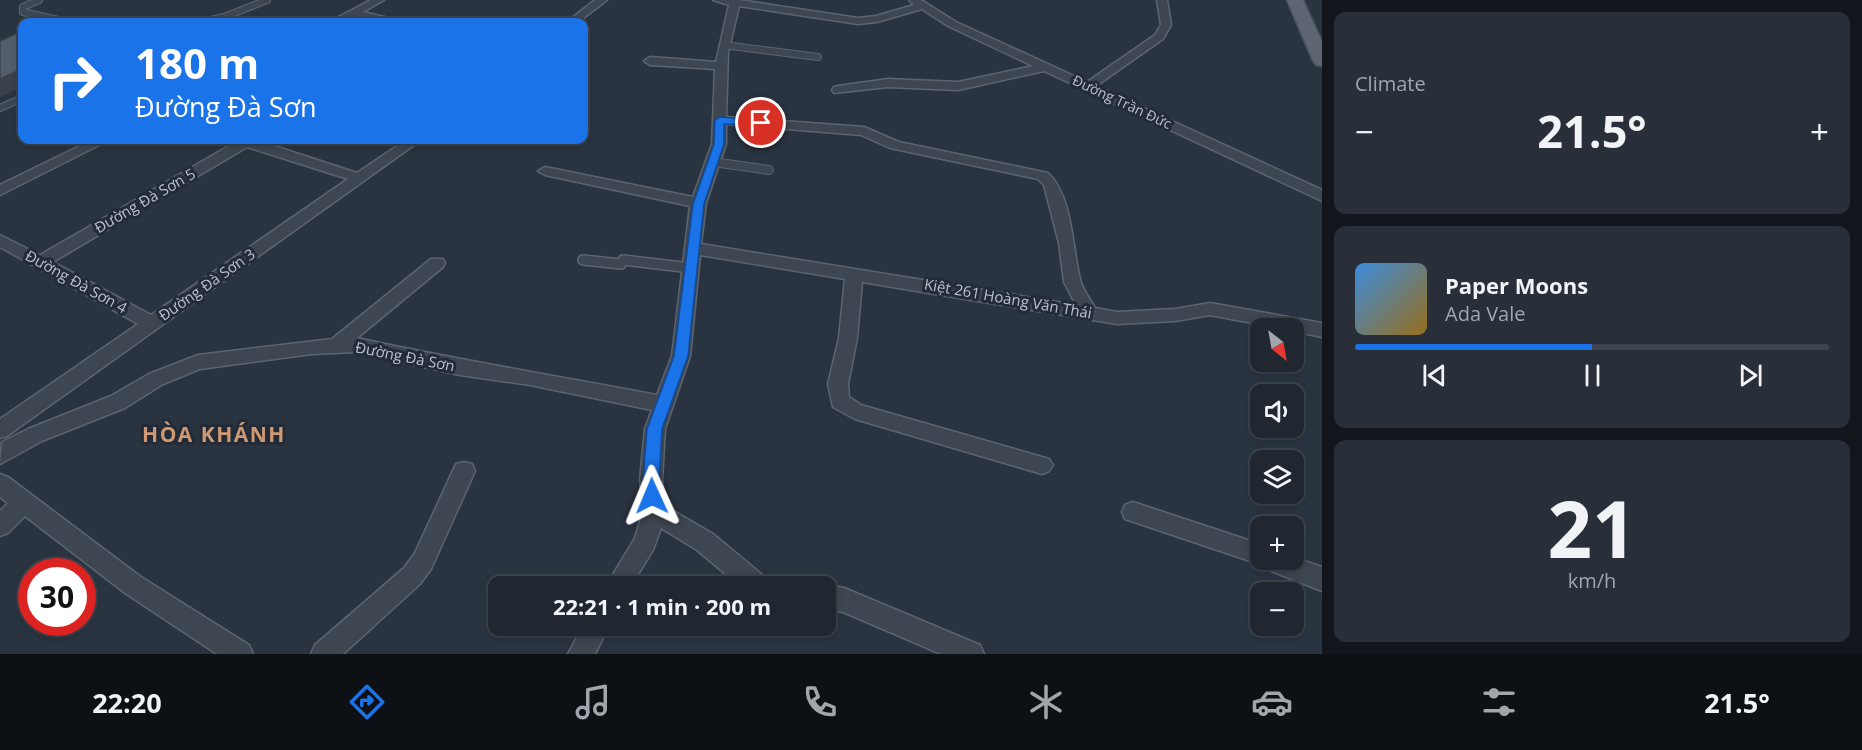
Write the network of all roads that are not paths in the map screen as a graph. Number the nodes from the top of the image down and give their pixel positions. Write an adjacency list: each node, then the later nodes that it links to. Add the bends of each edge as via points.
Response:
1 (39, 0): 11 (lane, via 23,7 23,12)
2 (267, 0): 12 (lane)
3 (378, 0): 10 (street)
4 (602, 0): 15 (street)
5 (1162, 0): 23 (street, via 1166,25 1159,37)
6 (1295, 0): 20 (main road)
7 (1310, 0): 16 (main road)
8 (726, 1): 9 (street, Đường Trần Đức, via 858,21 877,19); 17 (street)
9 (918, 3): 22 (street, Đường Trần Đức, via 952,24)
10 (353, 13): 13 (street); 14 (street)
11 (49, 18)
12 (220, 18)
13 (342, 18)
14 (375, 18)
15 (577, 18)
16 (1322, 24)
17 (724, 45): 18 (lane); 21 (street)
18 (818, 57)
19 (650, 61): 21 (street)
20 (1322, 61)
21 (722, 66): 27 (street)
22 (1047, 67): 23 (street, Đường Trần Đức); 24 (street, via 958,86 888,83)
23 (1089, 86): 37 (street, Đường Trần Đức)
24 (838, 90)
25 (18, 100): 26 (lane)
26 (0, 108)
27 (720, 120): 32 (street, via 719,144); 46 (street, via 864,131 894,145 1031,172 1048,180 1067,243 1072,282)
28 (94, 144): 36 (street)
29 (238, 144): 42 (street, Đường Đà Sơn 5)
30 (257, 144): 35 (street)
31 (408, 144): 35 (street, Đường Đà Sơn 3)
32 (712, 162): 33 (lane); 38 (street)
33 (769, 170)
34 (545, 171): 38 (street)
35 (359, 178): 47 (street, Đường Đà Sơn 3)
36 (0, 191)
37 (1322, 196)
38 (698, 204): 40 (street)
39 (0, 240): 42 (street, Đường Đà Sơn 4)
40 (693, 248): 44 (street); 45 (street, Kiệt 261 Hoàng Văn Thái)
41 (583, 260): 44 (lane)
42 (40, 262): 47 (street, Đường Đà Sơn 4)
43 (437, 263): 49 (street)
44 (691, 268): 50 (street, via 681,356)
45 (854, 273): 46 (street, Kiệt 261 Hoàng Văn Thái); 53 (street, via 848,338 838,384 840,401 855,411)
46 (1089, 313): 48 (street, Kiệt 261 Hoàng Văn Thái, via 1117,318 1210,309)
47 (152, 324): 51 (street, Đường Đà Sơn 3)
48 (1322, 330)
49 (336, 346): 50 (street, Đường Đà Sơn, via 356,345 460,368); 52 (street, Đường Đà Sơn, via 198,362 156,379 118,402 35,435)
50 (664, 404): 57 (street, via 655,429 651,480)
51 (0, 430)
52 (0, 455)
53 (1042, 465)
54 (464, 471): 68 (street, via 423,561 412,576)
55 (0, 484): 56 (street)
56 (24, 502): 59 (street); 67 (street, via 133,585)
57 (654, 512): 62 (street, via 645,542); 63 (street, via 705,542)
58 (1132, 512): 60 (street)
59 (0, 526)
60 (1250, 552)
61 (1298, 570): 64 (street)
62 (624, 576)
63 (747, 576)
64 (1322, 579)
65 (836, 598): 70 (street)
66 (591, 636): 69 (street)
67 (240, 654)
68 (324, 654)
69 (581, 654)
70 (971, 654)

